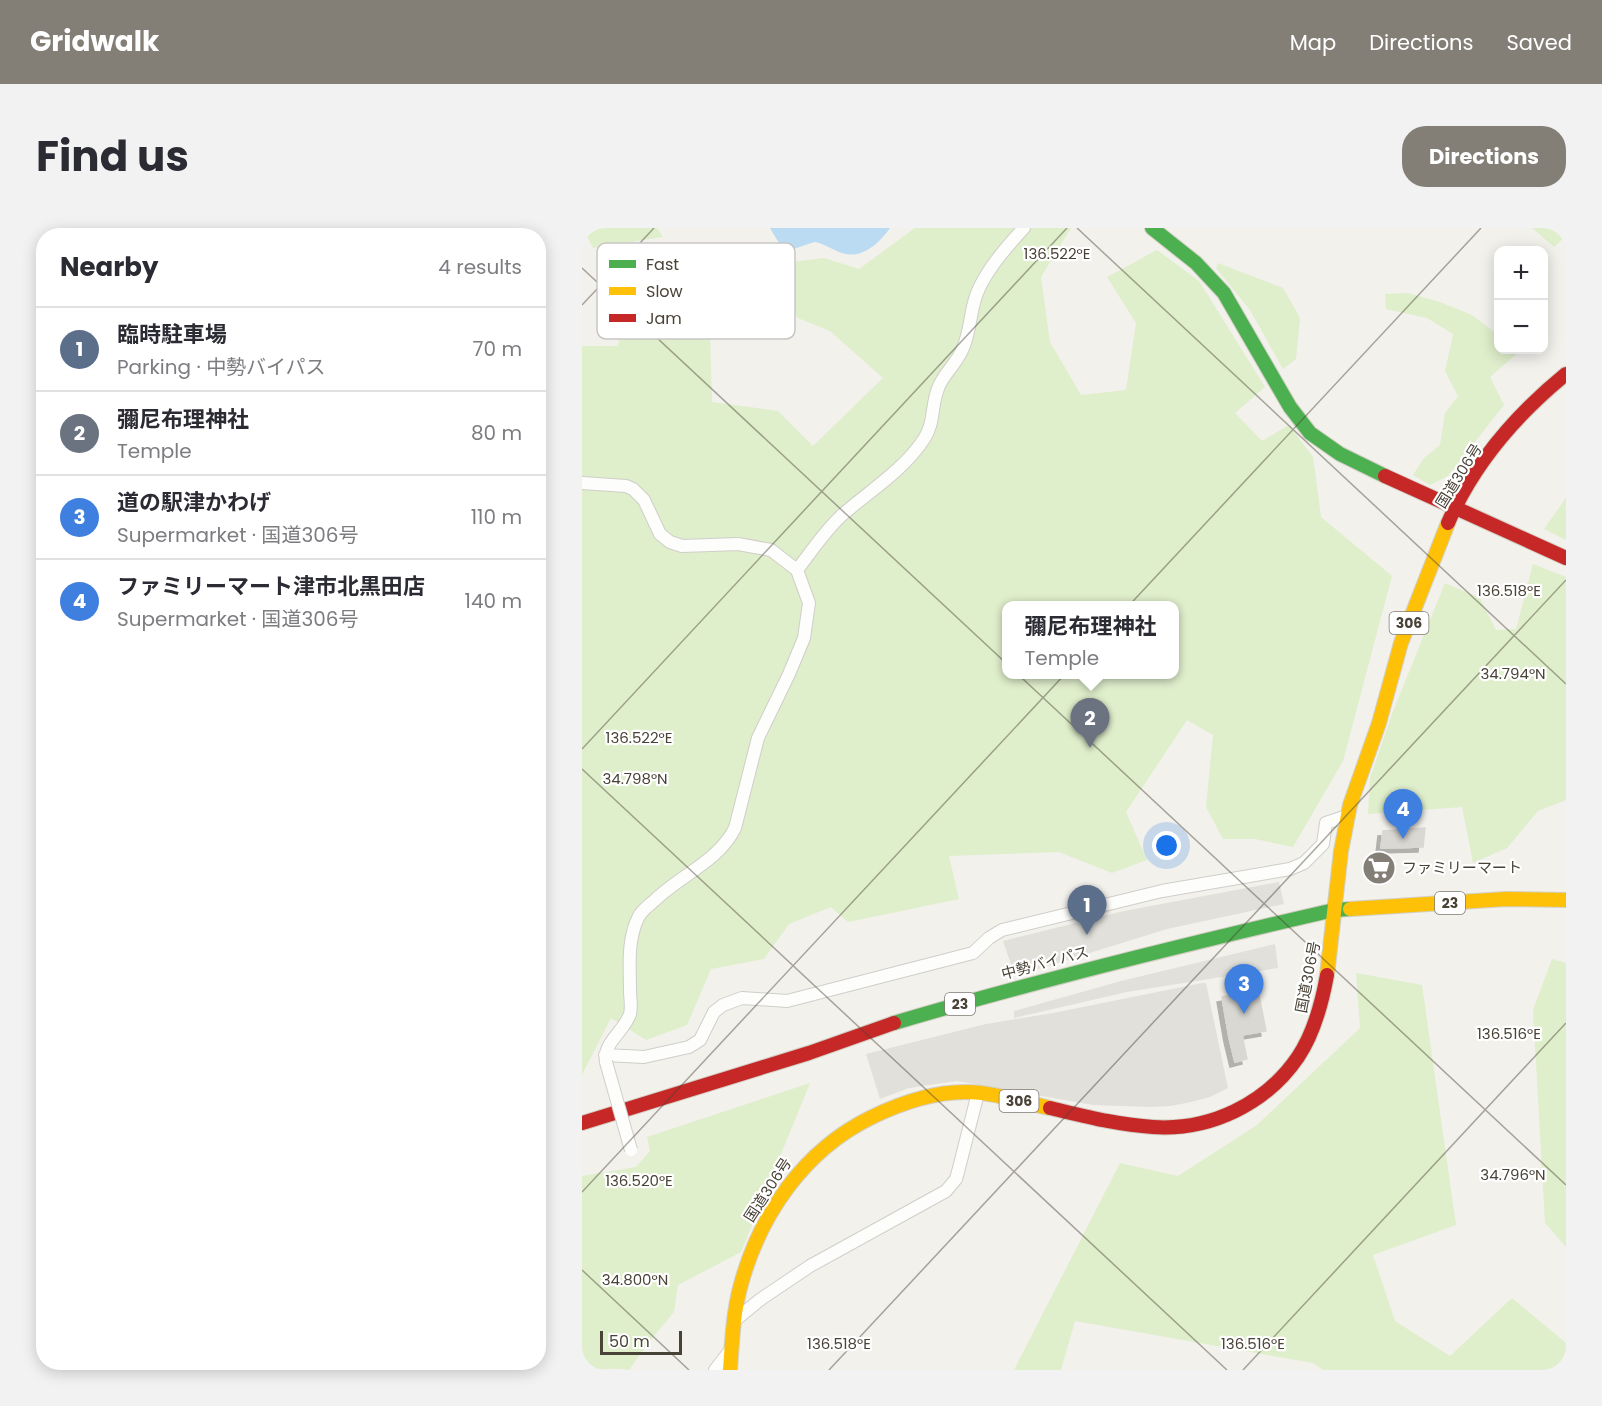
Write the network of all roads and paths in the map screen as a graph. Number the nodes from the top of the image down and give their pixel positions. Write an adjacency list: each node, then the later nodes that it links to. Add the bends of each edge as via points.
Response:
1 (1024, 228): 7 (street, via 1003,251 975,298 969,332 958,359 939,386 926,436 899,468 841,516)
2 (1152, 228): 5 (main road, via 1196,263 1224,293 1290,407 1310,434 1340,454)
3 (1566, 374): 5 (main road, 国道306号 / 306, via 1539,397 1503,438)
4 (582, 483): 7 (street, via 633,489 644,500 660,534 670,542 682,546 738,544 771,550)
5 (1455, 508): 6 (main road); 8 (main road, 国道306号 / 306, via 1401,643)
6 (1566, 558)
7 (797, 570): 11 (street, via 809,603 804,638 758,738 735,828 713,857 668,888 639,915 630,952 630,1012 608,1045)
8 (1347, 816): 10 (main road, 国道306号 / 306); 11 (street, via 1326,823 1323,844 1304,863 1290,869 1162,891 1002,930 973,953 787,1001 742,998 714,1012 700,1040 689,1047 644,1057)
9 (1566, 900): 10 (main road, 中勢バイパス / 23, via 1506,899)
10 (1334, 910): 12 (main road, 国道306号 / 306, via 1322,1006 1300,1055 1268,1091 1227,1116 1193,1127 1144,1127); 13 (main road, 中勢バイパス / 23, via 999,992)
11 (605, 1059): 14 (street, bridge)
12 (978, 1093): 15 (street, via 956,1179 946,1191 810,1266); 15 (main road, 国道306号 / 306, via 910,1100 861,1121 816,1152 789,1183 764,1223 743,1276)
13 (585, 1122)
14 (631, 1150)
15 (733, 1322): 16 (main road, 国道306号 / 306)
16 (730, 1351): 17 (street); 18 (main road, 国道306号 / 306)
17 (715, 1370)
18 (730, 1370)

